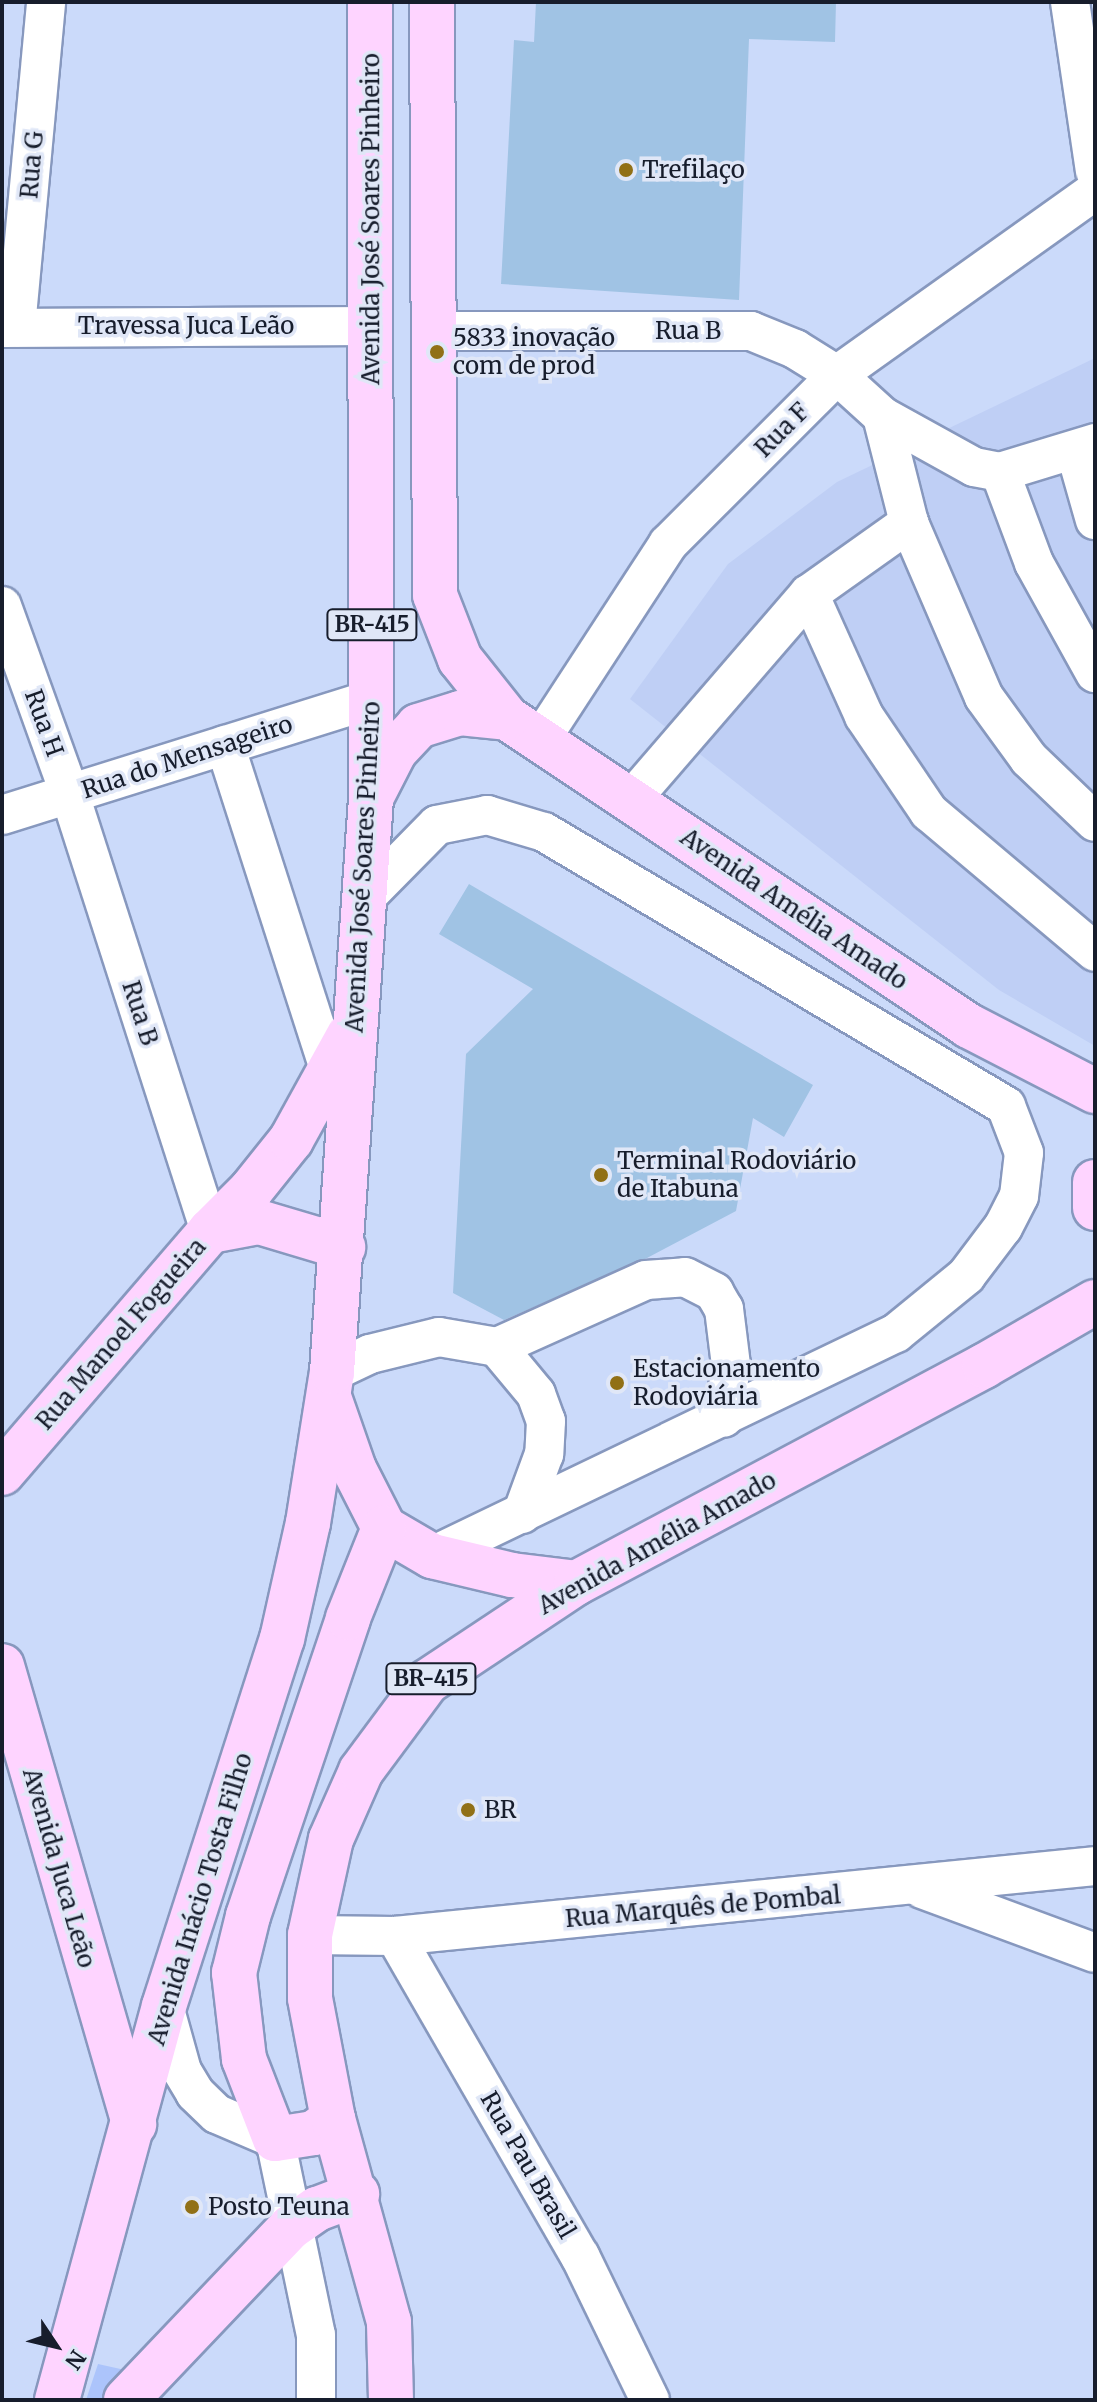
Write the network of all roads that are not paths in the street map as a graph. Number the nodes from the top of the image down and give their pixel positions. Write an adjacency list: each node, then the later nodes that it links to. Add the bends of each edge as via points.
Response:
1 (46, 2): 8 (street, Rua G)
2 (370, 2): 7 (main road, Avenida José Soares Pinheiro / BR-415)
3 (432, 2): 9 (main road, BR-415)
4 (1070, 2): 5 (street)
5 (1095, 171)
6 (1095, 191): 10 (street, Rua F)
7 (371, 326): 8 (street, Travessa Juca Leão); 19 (main road, Avenida José Soares Pinheiro / BR-415)
8 (9, 327)
9 (432, 331): 10 (street, Rua B, via 751,331); 20 (main road, BR-415, via 435,595 460,659)
10 (837, 375): 11 (street, Rua B); 20 (street, Rua F, via 668,544)
11 (882, 416): 13 (street, Rua B, via 974,467); 15 (street)
12 (1085, 446): 13 (street); 14 (street)
13 (1000, 472): 18 (street, via 1034,563)
14 (1095, 520)
15 (909, 523): 16 (street); 26 (street, via 984,697 1029,759)
16 (809, 594): 24 (street); 28 (street, via 864,716 929,812)
17 (2, 606): 22 (street, Rua H)
18 (1095, 673)
19 (372, 699): 21 (street, Rua do Mensageiro); 23 (main road, Avenida José Soares Pinheiro / BR-415)
20 (524, 728): 23 (main road, via 460,713 418,726 395,751); 24 (main road, Avenida Amélia Amado / BR-415)
21 (225, 745): 22 (street, Rua do Mensageiro); 30 (street, Avenida José Soares Pinheiro)
22 (70, 795): 25 (street, Rua do Mensageiro); 34 (street, Rua B)
23 (371, 798): 27 (main road, Avenida José Soares Pinheiro / BR-415)
24 (631, 800): 31 (main road, Avenida Amélia Amado / BR-415, via 969,1026)
25 (2, 815)
26 (1095, 822)
27 (364, 899): 29 (main road, Avenida José Soares Pinheiro / BR-415); 39 (street, via 437,825 487,815 544,832 1006,1106 1024,1153 1022,1184 1003,1227 966,1276 896,1333)
28 (1095, 952)
29 (354, 1026): 30 (main road, Rua Manoel Fogueira); 35 (main road, Avenida José Soares Pinheiro / BR-415)
30 (329, 1069): 34 (main road, Rua Manoel Fogueira, via 291,1140)
31 (1095, 1091)
32 (1095, 1182): 33 (main road)
33 (1095, 1208)
34 (210, 1231): 35 (main road, Rua Manoel Fogueira, via 259,1222); 40 (main road, Rua Manoel Fogueira)
35 (343, 1247): 38 (main road, Avenida José Soares Pinheiro / BR-415)
36 (1095, 1302): 44 (main road, Avenida Amélia Amado / BR-415)
37 (497, 1347): 38 (street, via 439,1337 370,1354); 39 (street, via 646,1280 685,1277 714,1292 724,1309 731,1365); 41 (street, via 536,1394 546,1421 544,1454)
38 (330, 1383): 42 (main road, via 354,1469); 51 (main road, Avenida Inácio Tosta Filho / BR-415, via 282,1639)
39 (724, 1418): 41 (street)
40 (2, 1473)
41 (522, 1514): 43 (street)
42 (384, 1528): 43 (main road); 55 (main road, via 348,1618 248,1916 234,1973 244,2059)
43 (432, 1556): 44 (main road)
44 (576, 1583): 48 (main road, Avenida Amélia Amado / BR-415, via 427,1682 392,1723 361,1771 331,1839)
45 (2, 1666): 52 (main road, Avenida Juca Leão)
46 (1095, 1866): 47 (street, Rua Marquês de Pombal)
47 (916, 1887): 49 (street, Rua Marquês de Pombal); 50 (street)
48 (310, 1935): 49 (street, Rua Marquês de Pombal); 53 (main road, Avenida Amélia Amado / BR-415, via 310,1998)
49 (395, 1936): 62 (street, Rua Pau Brasil, via 580,2256)
50 (1095, 1953)
51 (164, 2006): 52 (street, via 147,2029 131,2039); 54 (main road, Avenida Inácio Tosta Filho); 55 (street, via 182,2071 195,2093 217,2114)
52 (102, 2024): 54 (main road, Avenida Juca Leão)
53 (333, 2119): 55 (main road, via 314,2133); 56 (main road, Avenida Amélia Amado / BR-415)
54 (134, 2124): 58 (main road, Avenida Inácio Tosta Filho)
55 (275, 2139): 57 (street)
56 (357, 2194): 57 (main road, via 317,2209); 61 (main road, Avenida Amélia Amado / BR-415, via 389,2322)
57 (291, 2227): 59 (main road); 60 (street, via 316,2335)
58 (57, 2400)
59 (126, 2400)
60 (316, 2400)
61 (391, 2400)
62 (650, 2400)

